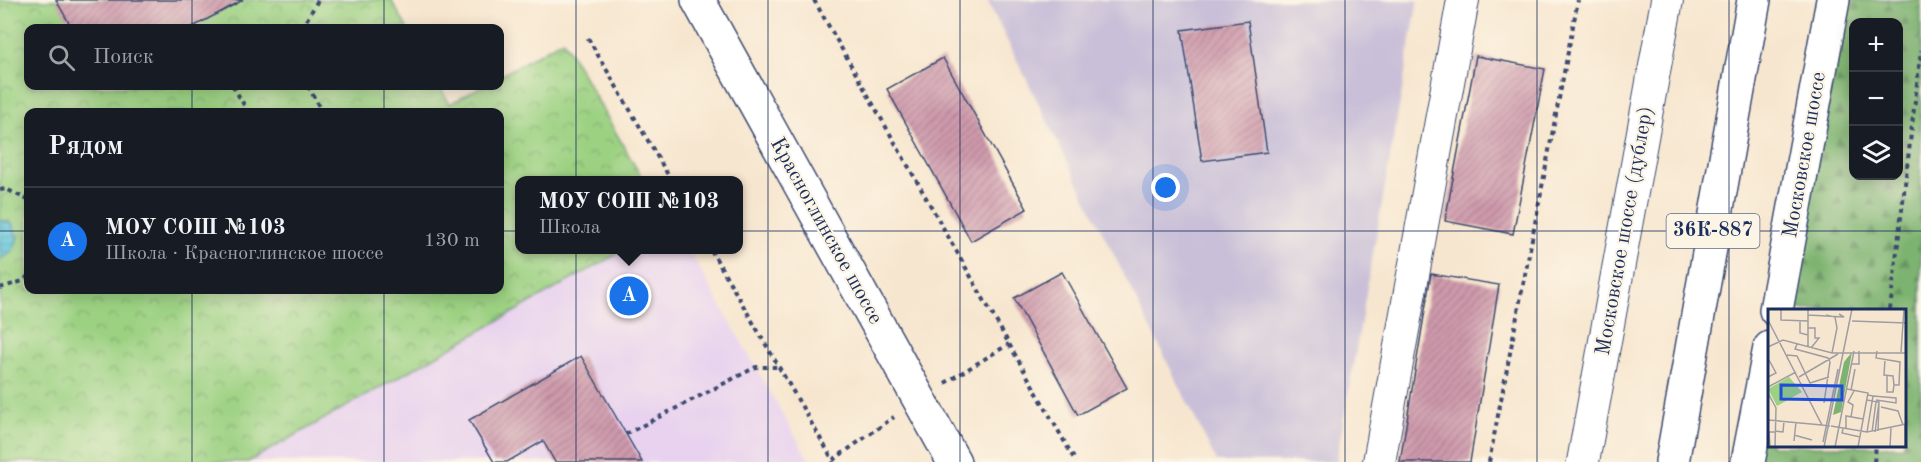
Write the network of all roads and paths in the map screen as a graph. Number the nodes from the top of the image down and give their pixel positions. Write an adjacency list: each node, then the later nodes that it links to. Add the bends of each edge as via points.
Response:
1 (318, 0): 9 (path)
2 (698, 0): 29 (main road, Красноглинское шоссе)
3 (814, 0): 30 (path)
4 (1463, 0): 31 (street)
5 (1578, 0): 32 (path)
6 (1667, 0): 33 (street, Московское шоссе (дублер))
7 (1754, 0): 34 (main road, 36К-887)
8 (1833, 0): 22 (main road, Московское шоссе / 36К-887)
9 (304, 24)
10 (588, 38): 16 (path)
11 (1921, 50): 23 (path)
12 (235, 90): 14 (path)
13 (310, 90): 15 (path)
14 (246, 108)
15 (320, 108)
16 (669, 176)
17 (0, 190): 18 (path)
18 (24, 198)
19 (714, 254): 25 (path)
20 (24, 279): 21 (path)
21 (0, 288)
22 (1776, 309)
23 (1890, 309)
24 (1768, 358): 35 (main road)
25 (779, 366): 26 (path, via 756,367); 28 (path)
26 (626, 434)
27 (1876, 447): 36 (path)
28 (834, 462)
29 (954, 462)
30 (1076, 462)
31 (1379, 462)
32 (1489, 462)
33 (1583, 462)
34 (1672, 462)
35 (1748, 462)
36 (1874, 462)

